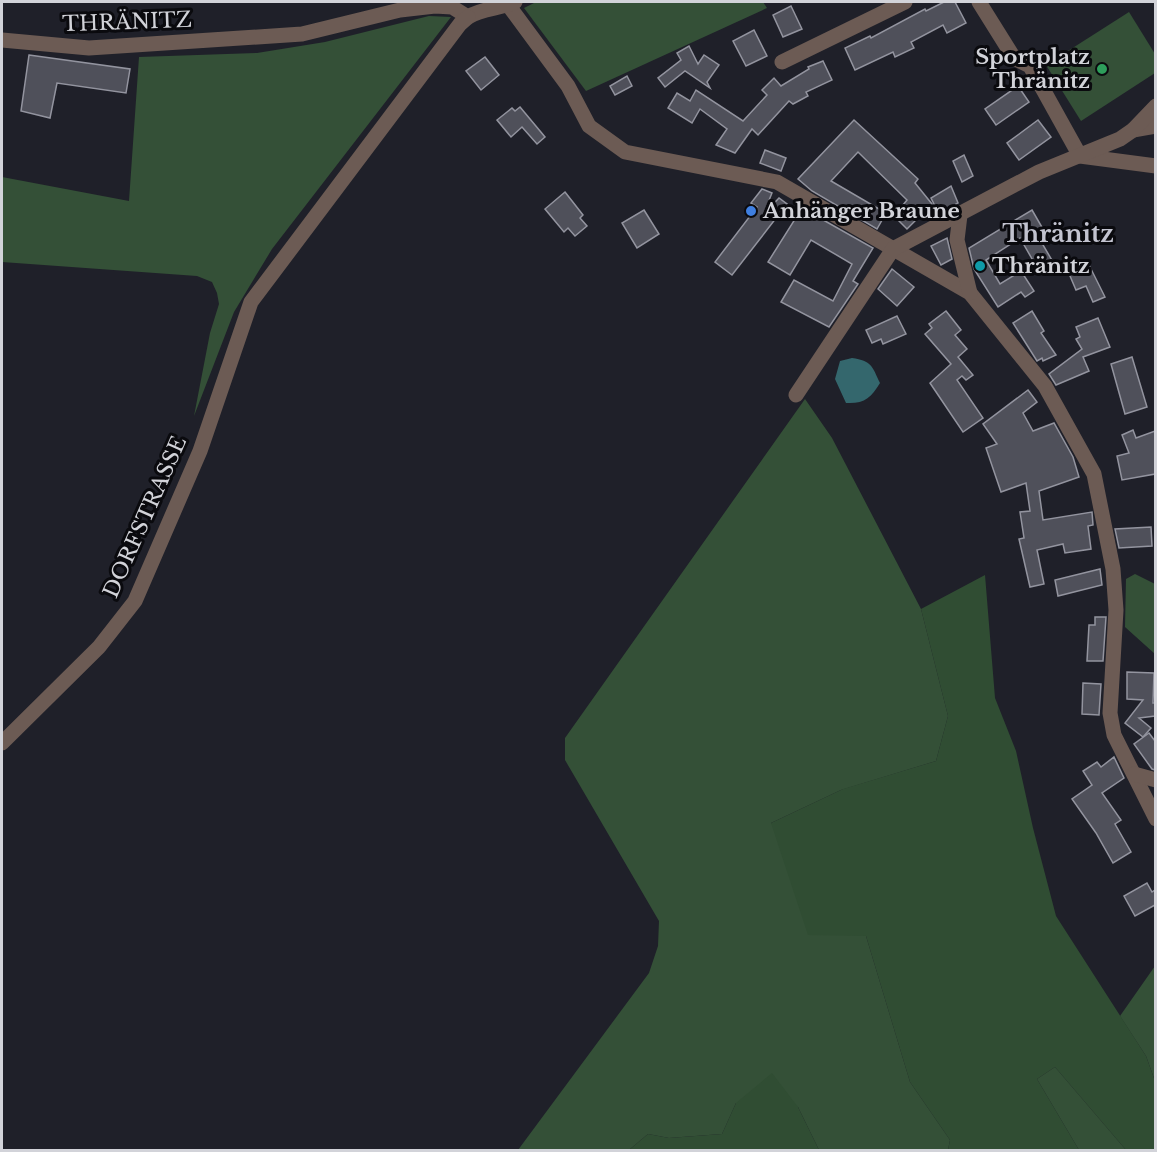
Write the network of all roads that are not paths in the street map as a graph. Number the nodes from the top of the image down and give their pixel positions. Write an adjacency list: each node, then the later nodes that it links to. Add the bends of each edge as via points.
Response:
1 (905, 2): 6 (street)
2 (979, 2): 10 (street, via 1014,58 1030,66)
3 (509, 3): 4 (street); 13 (street, via 568,86 589,126 625,152 777,182)
4 (468, 17): 5 (street, THRÄNITZ, via 452,7 435,6 400,10 302,34 89,48); 16 (street, DORFSTRASSE, via 251,302 200,451 135,601 99,647)
5 (9, 42)
6 (782, 62)
7 (1155, 106): 9 (street)
8 (1155, 126): 9 (street)
9 (1133, 130): 10 (street)
10 (1080, 156): 11 (street); 12 (street, via 1039,172)
11 (1155, 166)
12 (960, 215): 13 (street); 14 (street, via 957,240)
13 (893, 249): 14 (street); 15 (street)
14 (969, 293): 17 (street, via 1045,386 1094,474 1113,569 1116,610 1110,713 1114,735)
15 (796, 395)
16 (2, 743)
17 (1134, 774): 18 (street); 19 (street)
18 (1155, 780)
19 (1155, 819)

